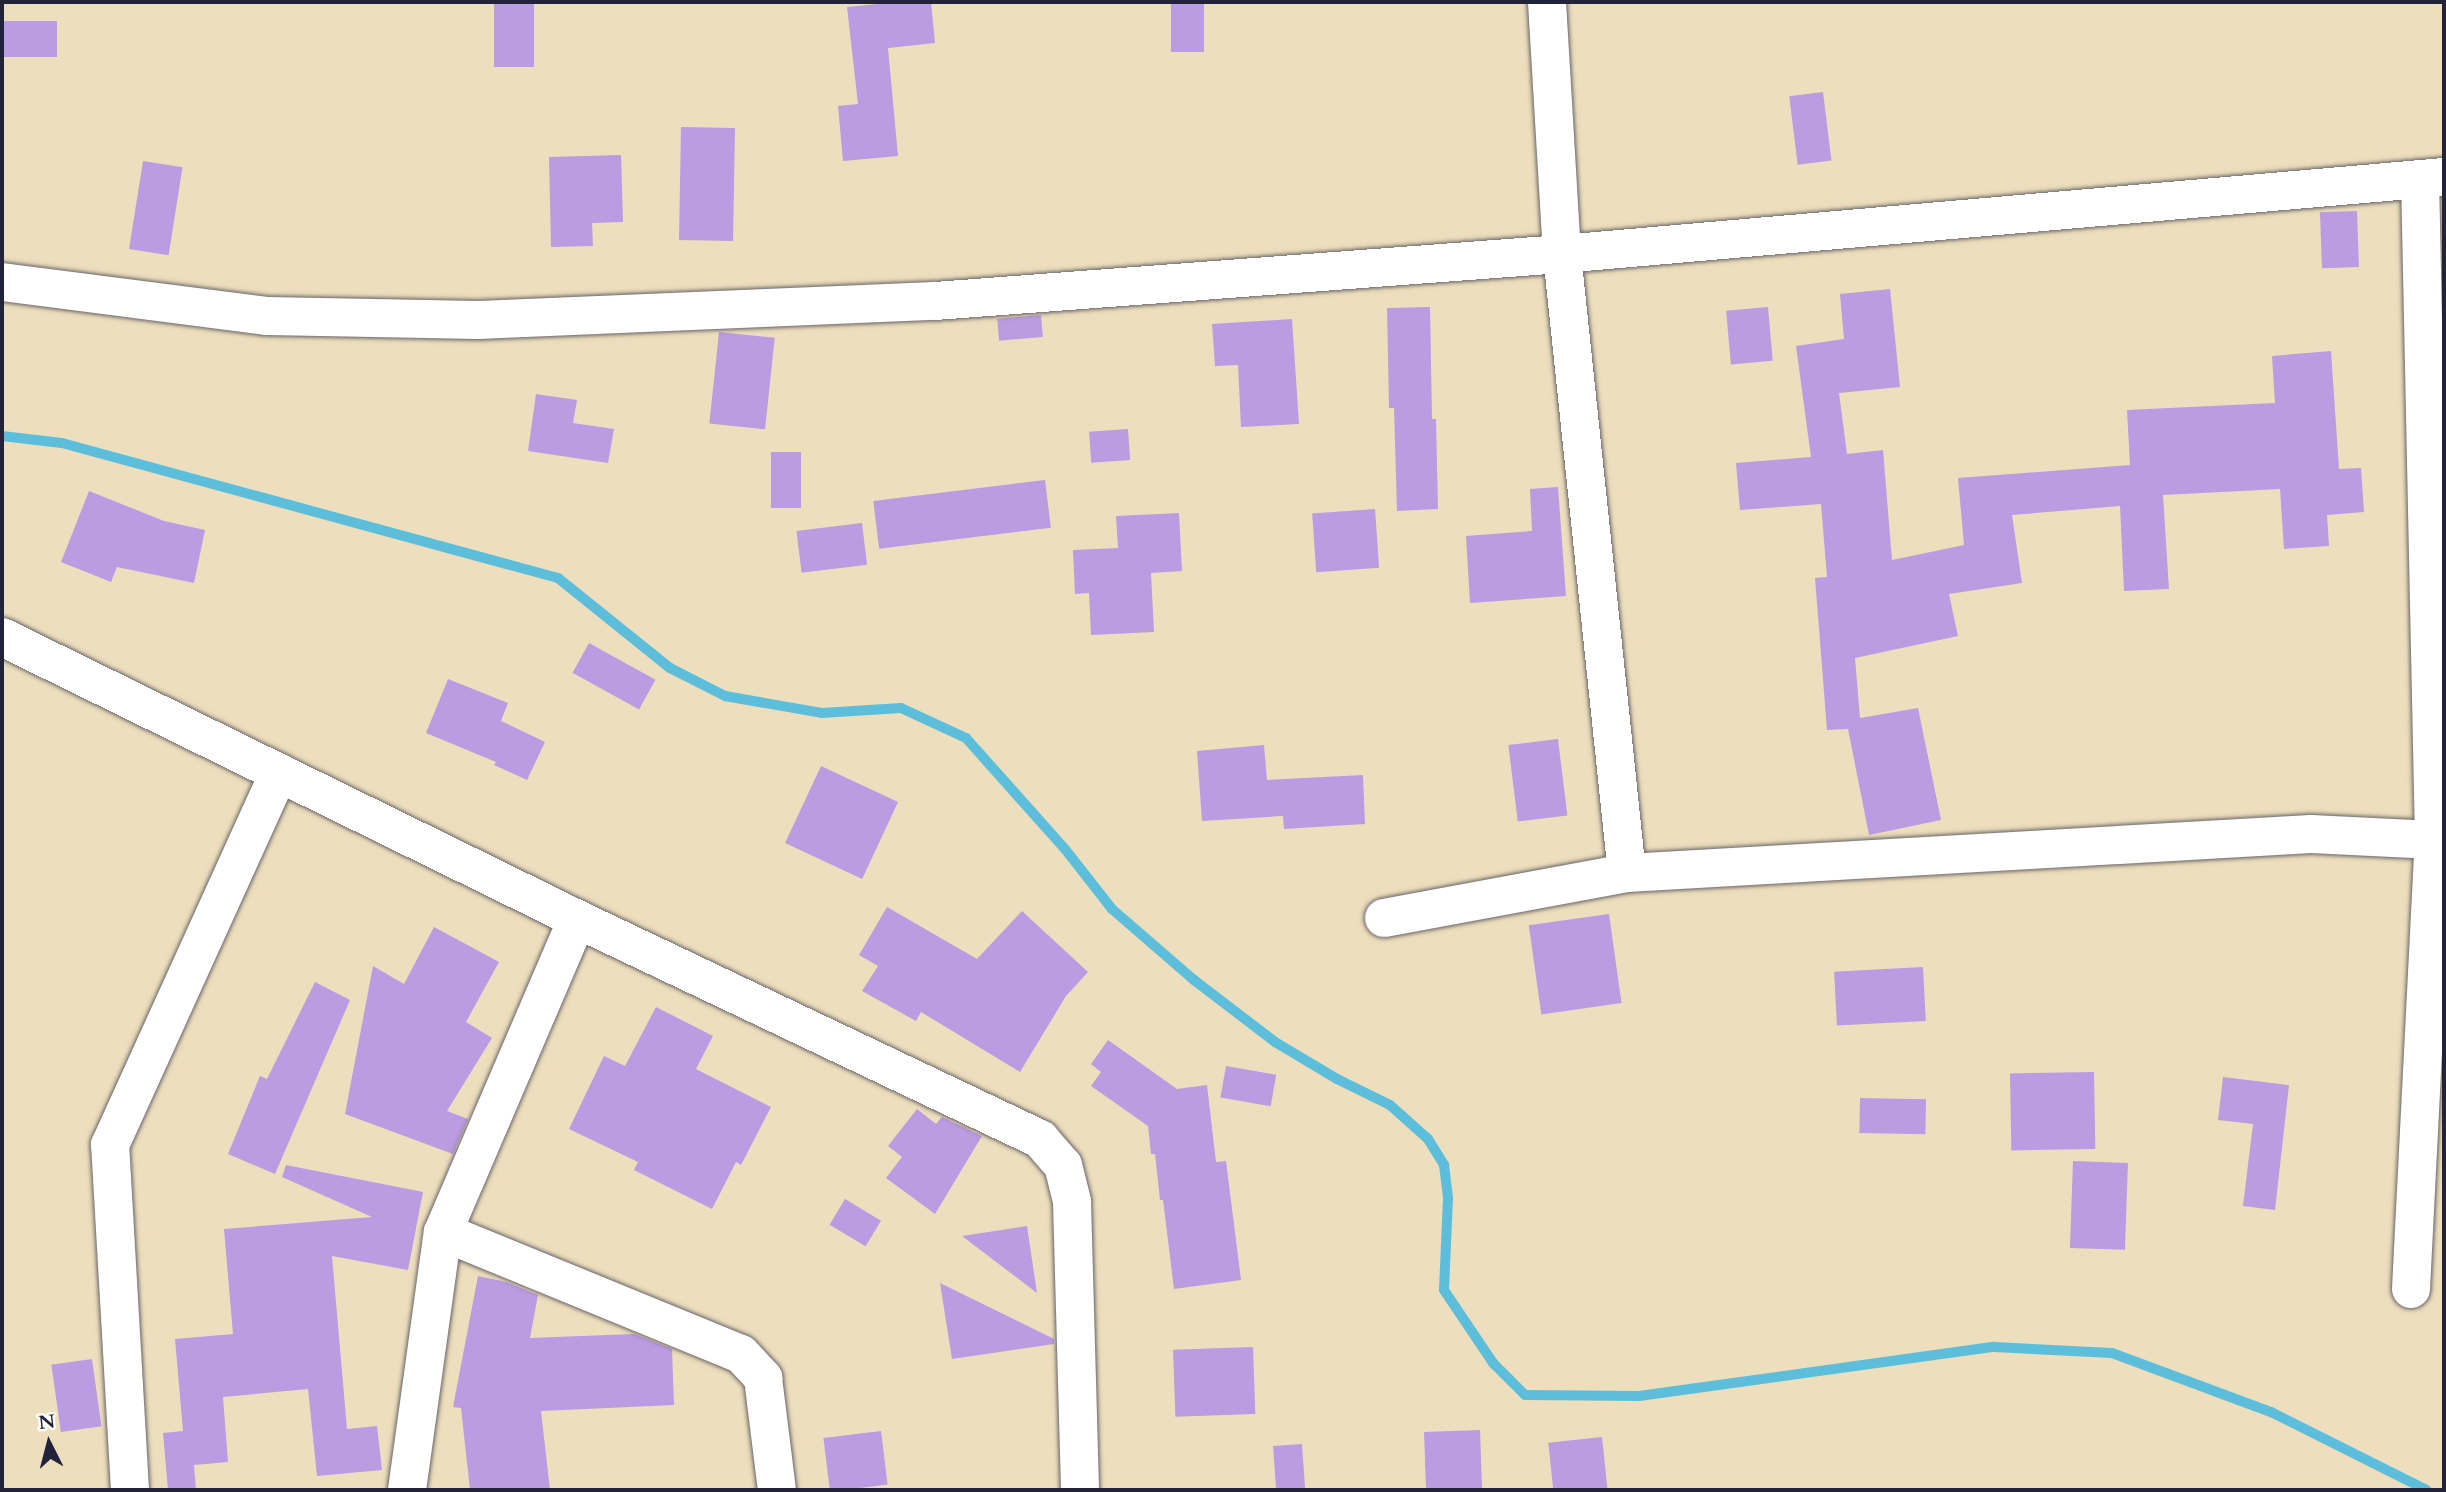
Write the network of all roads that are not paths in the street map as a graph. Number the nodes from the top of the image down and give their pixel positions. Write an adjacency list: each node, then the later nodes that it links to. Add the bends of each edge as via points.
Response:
1 (1547, 2): 3 (street)
2 (2432, 178): 3 (street); 7 (street)
3 (1562, 254): 4 (street, via 934,301 478,320 268,316); 8 (street)
4 (2, 282)
5 (2, 637): 6 (street)
6 (279, 772): 10 (street); 13 (street, via 110,1145)
7 (2434, 840): 8 (street, via 2311,834); 12 (street)
8 (1627, 873): 9 (street)
9 (1384, 918)
10 (577, 919): 11 (street); 16 (street, via 1041,1139 1063,1165 1072,1202)
11 (443, 1232): 14 (street); 15 (street, via 741,1354 763,1378)
12 (2411, 1289)
13 (130, 1490)
14 (407, 1490)
15 (777, 1490)
16 (1080, 1490)

